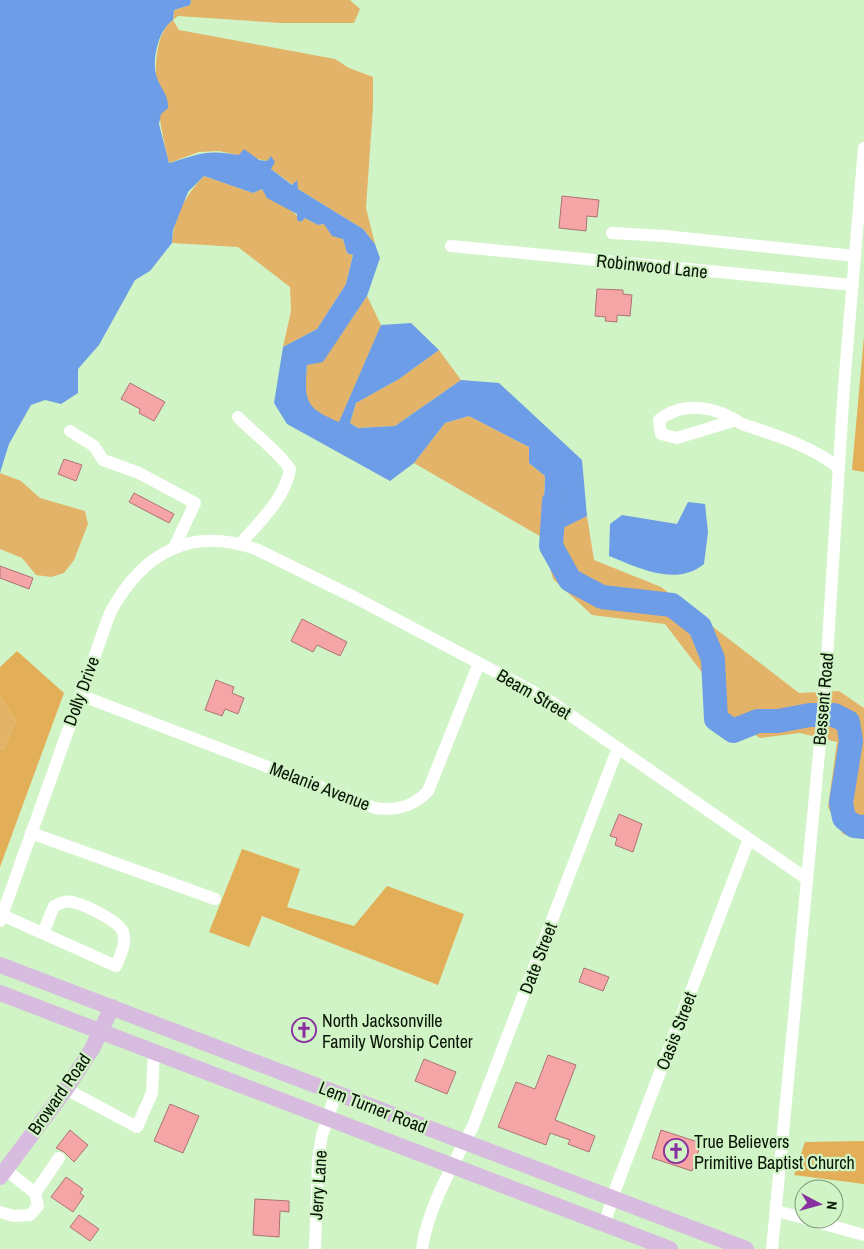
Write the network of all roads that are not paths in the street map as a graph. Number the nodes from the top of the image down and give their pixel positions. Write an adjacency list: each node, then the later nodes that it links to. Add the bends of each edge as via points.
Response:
1 (864, 148): 4 (street, Bessent Road)
2 (612, 233): 4 (street)
3 (451, 246): 5 (street, Robinwood Lane)
4 (856, 256): 5 (street, Bessent Road)
5 (853, 285): 9 (street, Bessent Road)
6 (238, 416): 10 (street, via 283,458 290,469 288,483)
7 (736, 420): 7 (street, via 727,414 686,407 669,412 659,420 659,427 661,434 677,438); 9 (street, via 793,442)
8 (70, 430): 11 (street, via 94,446 103,460 138,473 195,503)
9 (839, 468): 17 (street, Bessent Road, via 825,690)
10 (241, 544): 11 (street, Dolly Drive, via 204,541); 12 (street, Beam Street, via 347,594)
11 (174, 548): 13 (street, Dolly Drive, via 142,568 123,588 110,613)
12 (479, 663): 13 (street, Melanie Avenue, via 428,791 418,802 389,810 375,808); 14 (street, Beam Street, via 547,699)
13 (80, 695): 15 (street, Dolly Drive)
14 (618, 748): 16 (street, Beam Street); 29 (street, Date Street)
15 (31, 833): 18 (street); 19 (street, Dolly Drive)
16 (749, 839): 17 (street, Beam Street); 34 (street, Oasis Street)
17 (807, 879): 35 (street, Bessent Road)
18 (215, 899)
19 (1, 918): 20 (street)
20 (42, 933): 20 (street, via 116,966 123,950 124,935 120,926 72,901 54,906)
21 (0, 965): 23 (main road, Lem Turner Road)
22 (0, 993): 24 (main road, Lem Turner Road)
23 (112, 1007): 24 (main road, Broward Road); 27 (main road, Lem Turner Road)
24 (101, 1032): 25 (main road, Lem Turner Road); 26 (main road, Broward Road)
25 (154, 1052): 26 (street, via 152,1093 137,1127); 28 (main road, Lem Turner Road)
26 (66, 1089): 32 (main road, Broward Road)
27 (336, 1093): 28 (street, Jerry Lane); 29 (main road, Lem Turner Road)
28 (328, 1118): 31 (main road, Lem Turner Road); 41 (street, Jerry Lane, via 318,1160)
29 (465, 1142): 31 (street, Date Street); 34 (main road, Lem Turner Road)
30 (59, 1158): 33 (street)
31 (453, 1166): 38 (main road, Lem Turner Road); 42 (street, Date Street)
32 (3, 1173): 33 (street)
33 (35, 1193): 36 (street, via 38,1206 30,1215 14,1216)
34 (612, 1198): 38 (street, Oasis Street); 44 (main road, Lem Turner Road)
35 (776, 1211): 37 (street); 45 (street, Bessent Road)
36 (0, 1212)
37 (794, 1216)
38 (605, 1224): 43 (main road, Lem Turner Road)
39 (842, 1229): 40 (street)
40 (864, 1235)
41 (315, 1249)
42 (422, 1249)
43 (670, 1249)
44 (746, 1249)
45 (772, 1249)

